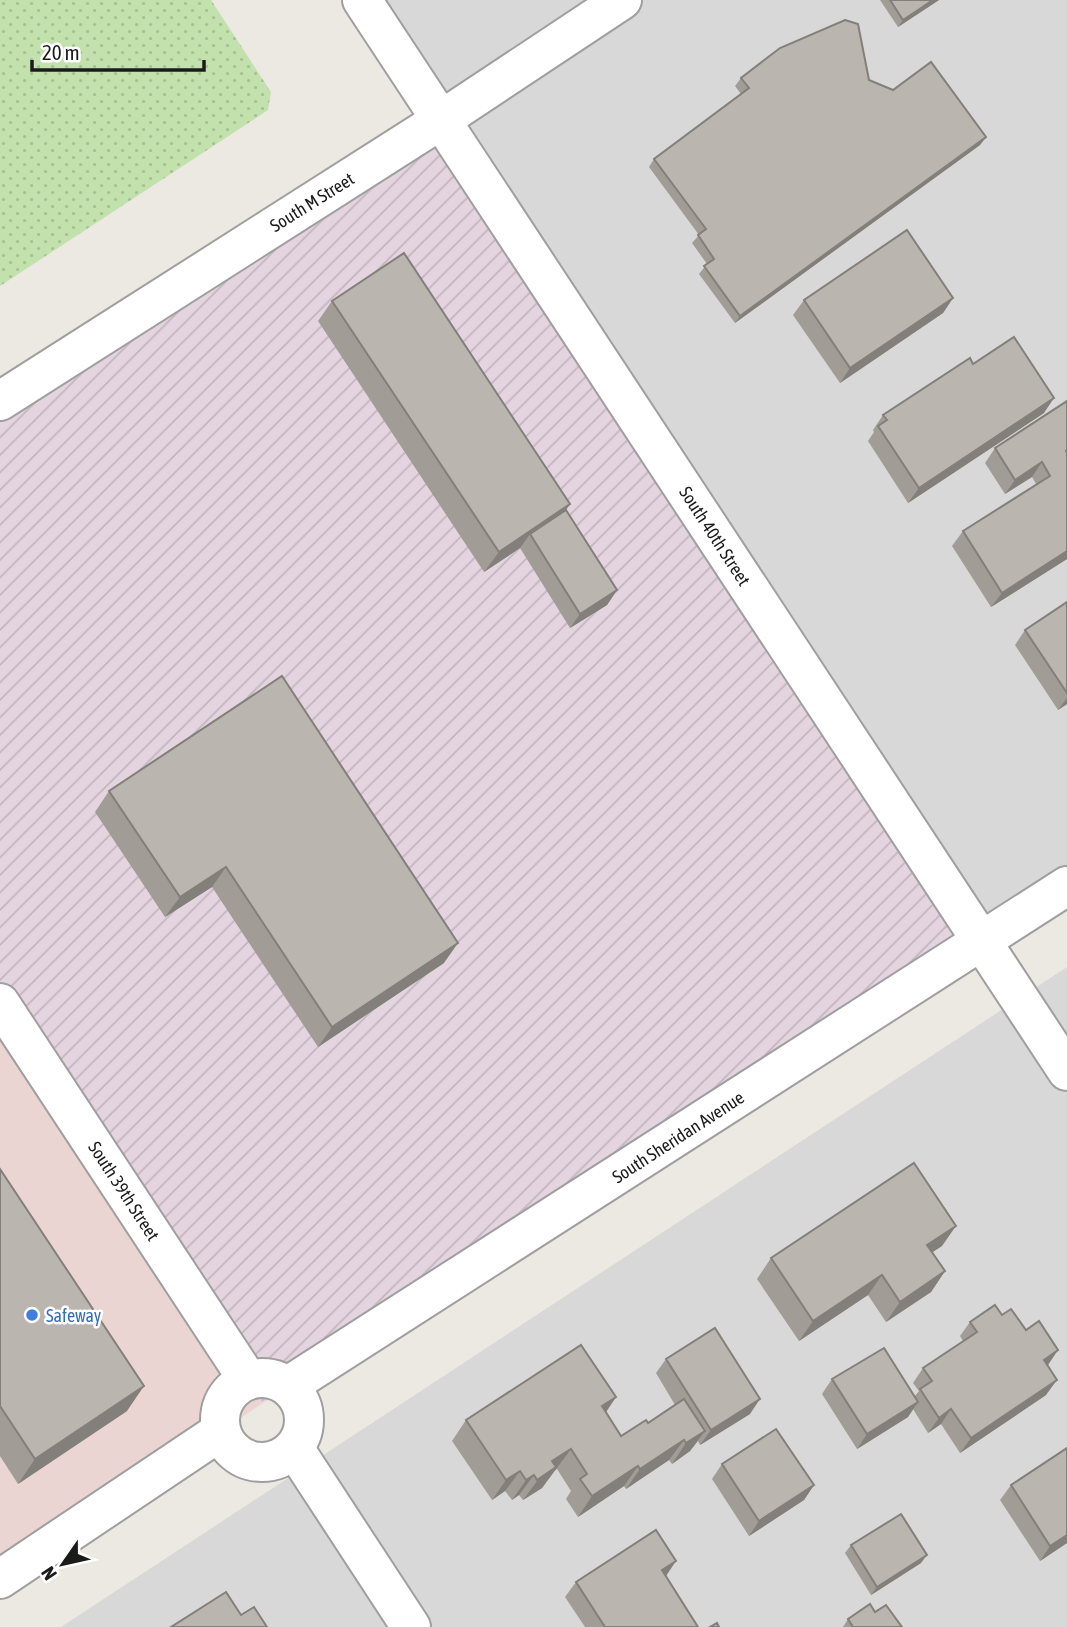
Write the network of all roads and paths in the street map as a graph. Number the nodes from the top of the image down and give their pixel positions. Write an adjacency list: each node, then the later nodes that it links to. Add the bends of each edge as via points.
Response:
1 (362, 0): 3 (street, South 40th Street)
2 (622, 0): 3 (street, South M Street)
3 (441, 120): 4 (street, South M Street); 6 (street, South 40th Street)
4 (0, 401)
5 (1067, 886): 6 (street, South Sheridan Avenue)
6 (982, 943): 8 (street, South 40th Street); 10 (street, South Sheridan Avenue)
7 (0, 1003): 9 (street, South 39th Street)
8 (1067, 1071)
9 (248, 1380): 10 (street, via 262,1378); 11 (street, via 228,1395 222,1406)
10 (288, 1386): 12 (street, via 303,1409 302,1437)
11 (221, 1432): 12 (street, via 235,1453 259,1463 272,1462); 13 (street)
12 (294, 1448): 14 (street)
13 (0, 1579)
14 (411, 1627)

